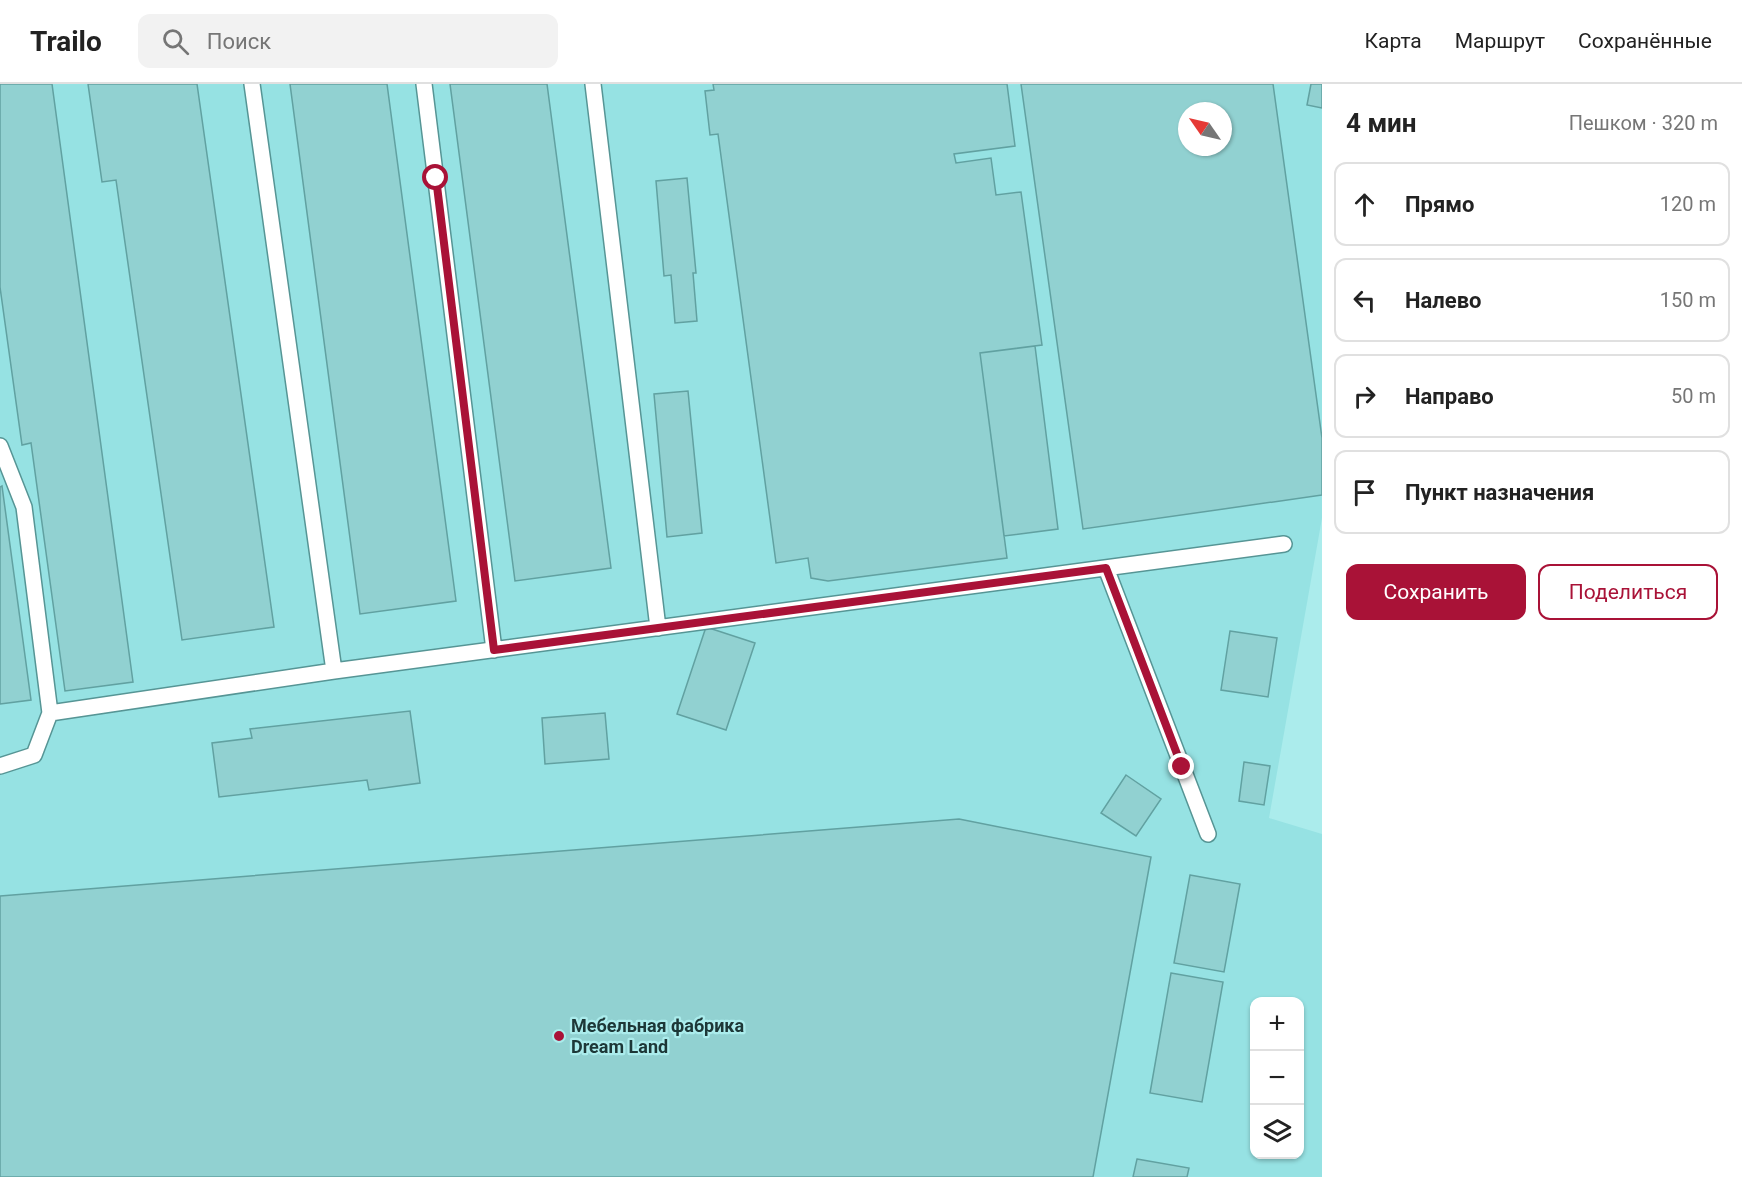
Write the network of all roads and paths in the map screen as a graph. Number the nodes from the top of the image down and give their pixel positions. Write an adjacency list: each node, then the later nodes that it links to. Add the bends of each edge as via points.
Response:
1 (252, 84): 9 (lane)
2 (424, 84): 8 (lane)
3 (593, 84): 7 (lane)
4 (0, 446): 10 (lane, via 24,507)
5 (1284, 544): 6 (lane)
6 (1106, 568): 7 (lane); 12 (lane)
7 (658, 628): 8 (lane)
8 (494, 650): 9 (lane)
9 (334, 671): 10 (lane)
10 (50, 713): 11 (lane, via 34,755)
11 (0, 766)
12 (1208, 834)

